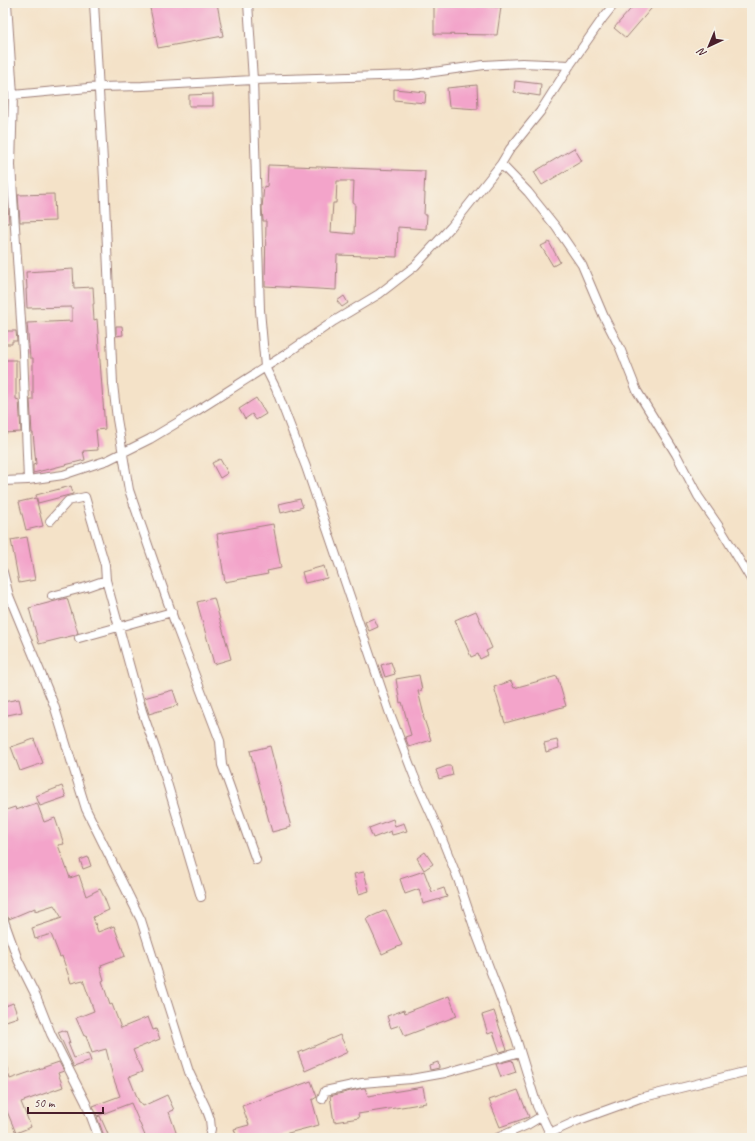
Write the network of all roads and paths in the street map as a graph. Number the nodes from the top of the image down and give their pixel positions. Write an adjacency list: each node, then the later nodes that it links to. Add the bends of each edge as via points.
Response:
1 (7, 3): 8 (street)
2 (94, 3): 7 (street)
3 (248, 3): 6 (street)
4 (615, 3): 5 (street)
5 (570, 65): 6 (street, via 522,63 484,65 412,75); 9 (street, via 540,112)
6 (253, 80): 7 (street); 10 (street, via 260,310)
7 (99, 87): 8 (street); 11 (street, via 113,384)
8 (12, 96): 12 (street, via 11,165)
9 (501, 164): 10 (street, via 451,227 415,266 380,294); 17 (street, via 528,192 582,265 637,391)
10 (265, 367): 11 (street, via 195,412); 26 (street, via 306,467 389,711 458,879)
11 (123, 453): 12 (street, via 63,475); 20 (street, via 129,490)
12 (28, 480): 13 (street)
13 (3, 482)
14 (50, 521): 16 (street, via 68,501 85,497 105,565)
15 (3, 572): 18 (street)
16 (106, 580): 19 (street); 21 (street)
17 (752, 582)
18 (6, 596): 30 (street, via 54,705 86,809 141,920 189,1072 206,1108)
19 (52, 596)
20 (172, 612): 21 (street); 23 (street, via 220,741 222,764)
21 (119, 627): 22 (street); 24 (street, via 142,711 165,776)
22 (79, 638)
23 (256, 860)
24 (201, 897)
25 (3, 918): 32 (street, via 18,960 86,1103)
26 (520, 1052): 28 (street, via 445,1073 325,1091); 29 (street)
27 (752, 1070): 31 (street, via 640,1098 580,1120)
28 (322, 1099)
29 (542, 1116): 31 (street); 35 (street)
30 (211, 1129): 33 (street); 34 (street)
31 (551, 1136)
32 (99, 1138)
33 (208, 1138)
34 (216, 1138)
35 (497, 1138)

